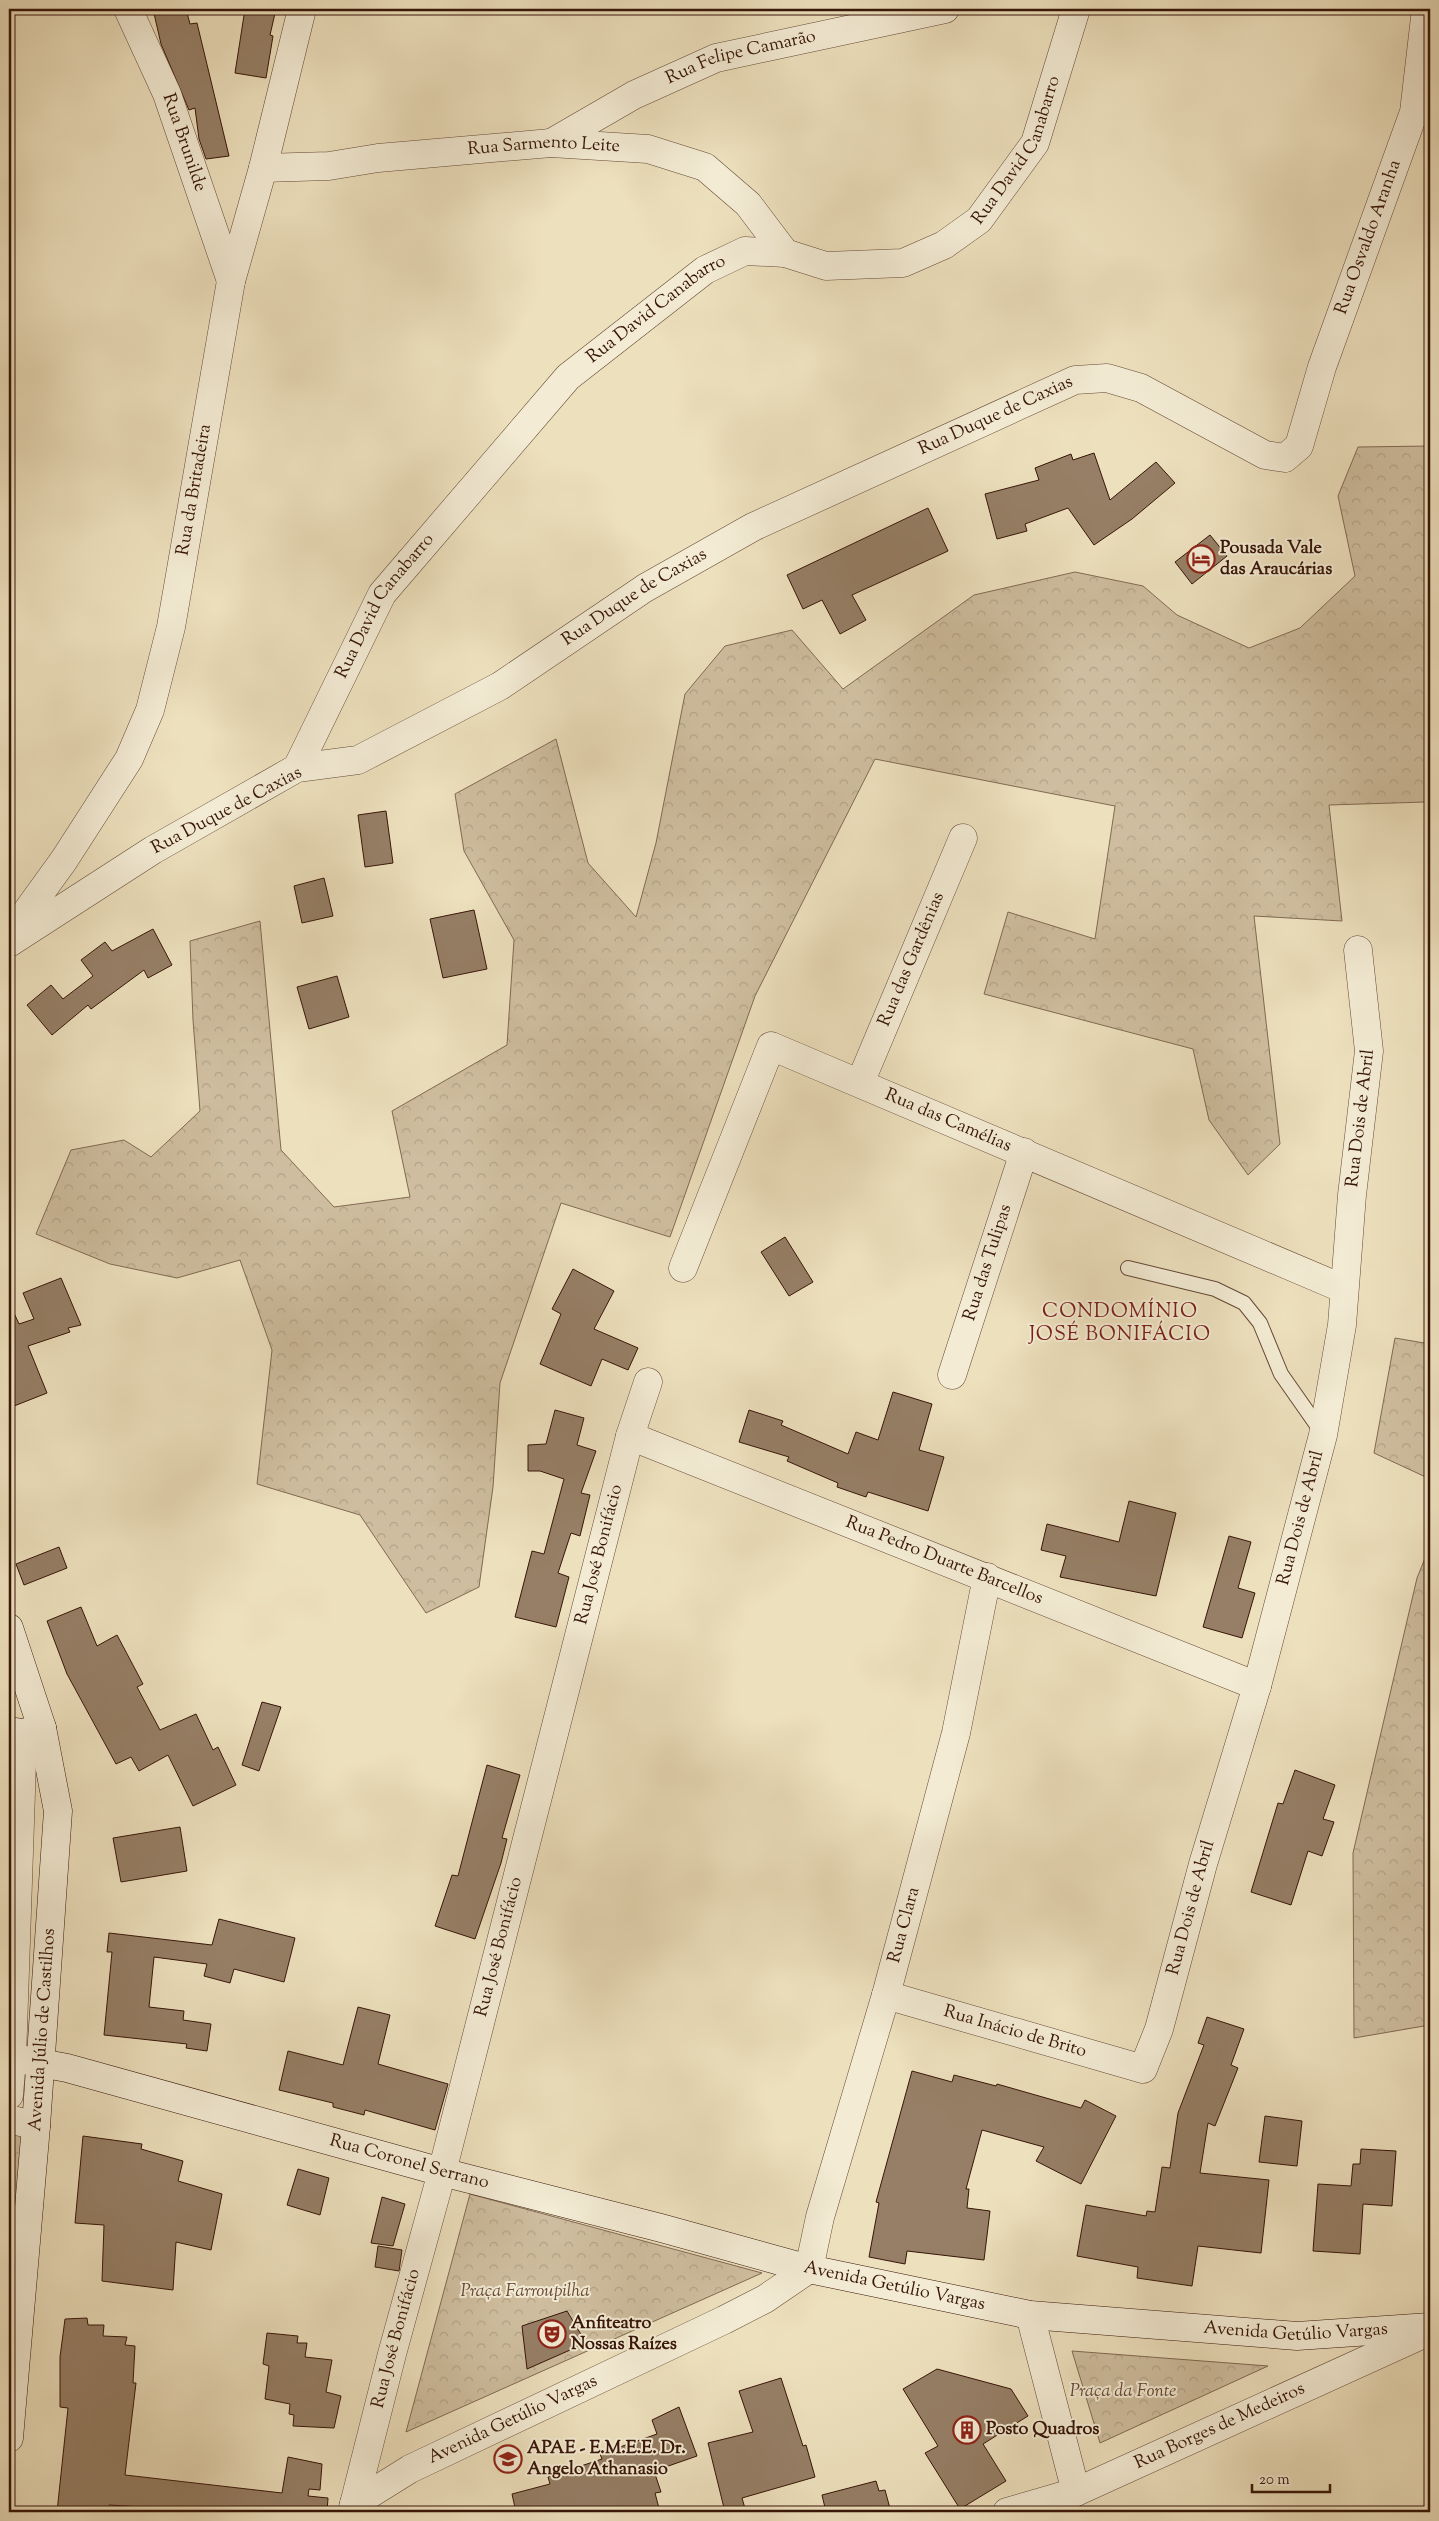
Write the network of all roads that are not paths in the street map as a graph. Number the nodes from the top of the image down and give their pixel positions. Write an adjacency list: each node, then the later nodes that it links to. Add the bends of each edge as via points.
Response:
1 (128, 9): 9 (street, Rua Brunilde, via 167,94)
2 (302, 9): 7 (street, Rua da Britadeira)
3 (945, 9): 6 (street, Rua Felipe Camarão, via 716,58 634,96)
4 (1076, 9): 8 (street, Rua David Canabarro, via 1035,143 979,220 944,245 903,263 826,266)
5 (1426, 9): 10 (street, Rua Osvaldo Aranha, via 1414,112 1322,367 1299,446)
6 (551, 143): 7 (street, Rua Sarmento Leite, via 378,158 329,166); 8 (street, Rua Sarmento Leite, via 648,149 705,167 748,204)
7 (263, 168): 9 (street, Rua da Britadeira)
8 (785, 253): 11 (street, Rua David Canabarro, via 745,251 706,270 568,377 382,594)
9 (230, 281): 13 (street, Rua da Britadeira, via 172,627 150,710 129,759 64,860)
10 (1285, 458): 11 (street, Rua Duque de Caxias, via 1265,455 1141,388 1107,378 1075,380 753,527 645,588 500,686 358,760)
11 (298, 768): 14 (street, Rua Duque de Caxias, via 153,850)
12 (964, 838): 16 (street, Rua das Gardênias)
13 (9, 936)
14 (9, 943)
15 (1358, 950): 20 (street, Rua Dois de Abril, via 1370,1051)
16 (860, 1083): 17 (street, Rua das Camélias); 18 (street, Rua das Camélias, via 771,1046)
17 (1024, 1152): 20 (street, Rua das Camélias); 21 (street, Rua das Tulipas)
18 (683, 1268)
19 (1128, 1268): 23 (lane, via 1215,1289 1244,1303 1260,1323 1281,1374)
20 (1344, 1289): 23 (street, Rua Dois de Abril, via 1342,1325)
21 (952, 1375)
22 (648, 1382): 24 (street, Rua José Bonifácio)
23 (1323, 1435): 27 (street, Rua Dois de Abril)
24 (630, 1436): 25 (street, Rua Pedro Duarte Barcellos); 36 (street, Rua José Bonifácio)
25 (987, 1577): 27 (street, Rua Pedro Duarte Barcellos); 29 (street, Rua Clara, via 956,1733)
26 (9, 1628): 28 (street, Avenida Júlio de Castilhos)
27 (1257, 1686): 32 (street, Rua Dois de Abril, via 1203,1864 1159,2029)
28 (25, 1731): 30 (street); 31 (street, Avenida Júlio de Castilhos, via 58,1811)
29 (886, 1995): 32 (street, Rua Inácio de Brito); 37 (street, Rua Clara, via 820,2217)
30 (11, 2058): 31 (street, Rua Coronel Serrano); 33 (street)
31 (41, 2064): 35 (street, Avenida Júlio de Castilhos); 36 (street, Rua Coronel Serrano, via 67,2068)
32 (1144, 2069)
33 (9, 2095)
34 (9, 2119): 35 (street)
35 (36, 2126): 41 (street, Avenida Júlio de Castilhos)
36 (442, 2172): 37 (street, Rua Coronel Serrano); 43 (street, Rua José Bonifácio, via 392,2354)
37 (809, 2269): 38 (street, Avenida Getúlio Vargas); 43 (street, Avenida Getúlio Vargas, via 765,2299 724,2320 410,2470)
38 (1030, 2315): 39 (street, Avenida Getúlio Vargas, via 1297,2336); 42 (street)
39 (1430, 2327)
40 (1430, 2331): 42 (street, Rua Borges de Medeiros)
41 (9, 2438)
42 (1076, 2492): 44 (street, Rua Borges de Medeiros)
43 (356, 2509)
44 (1007, 2512)

